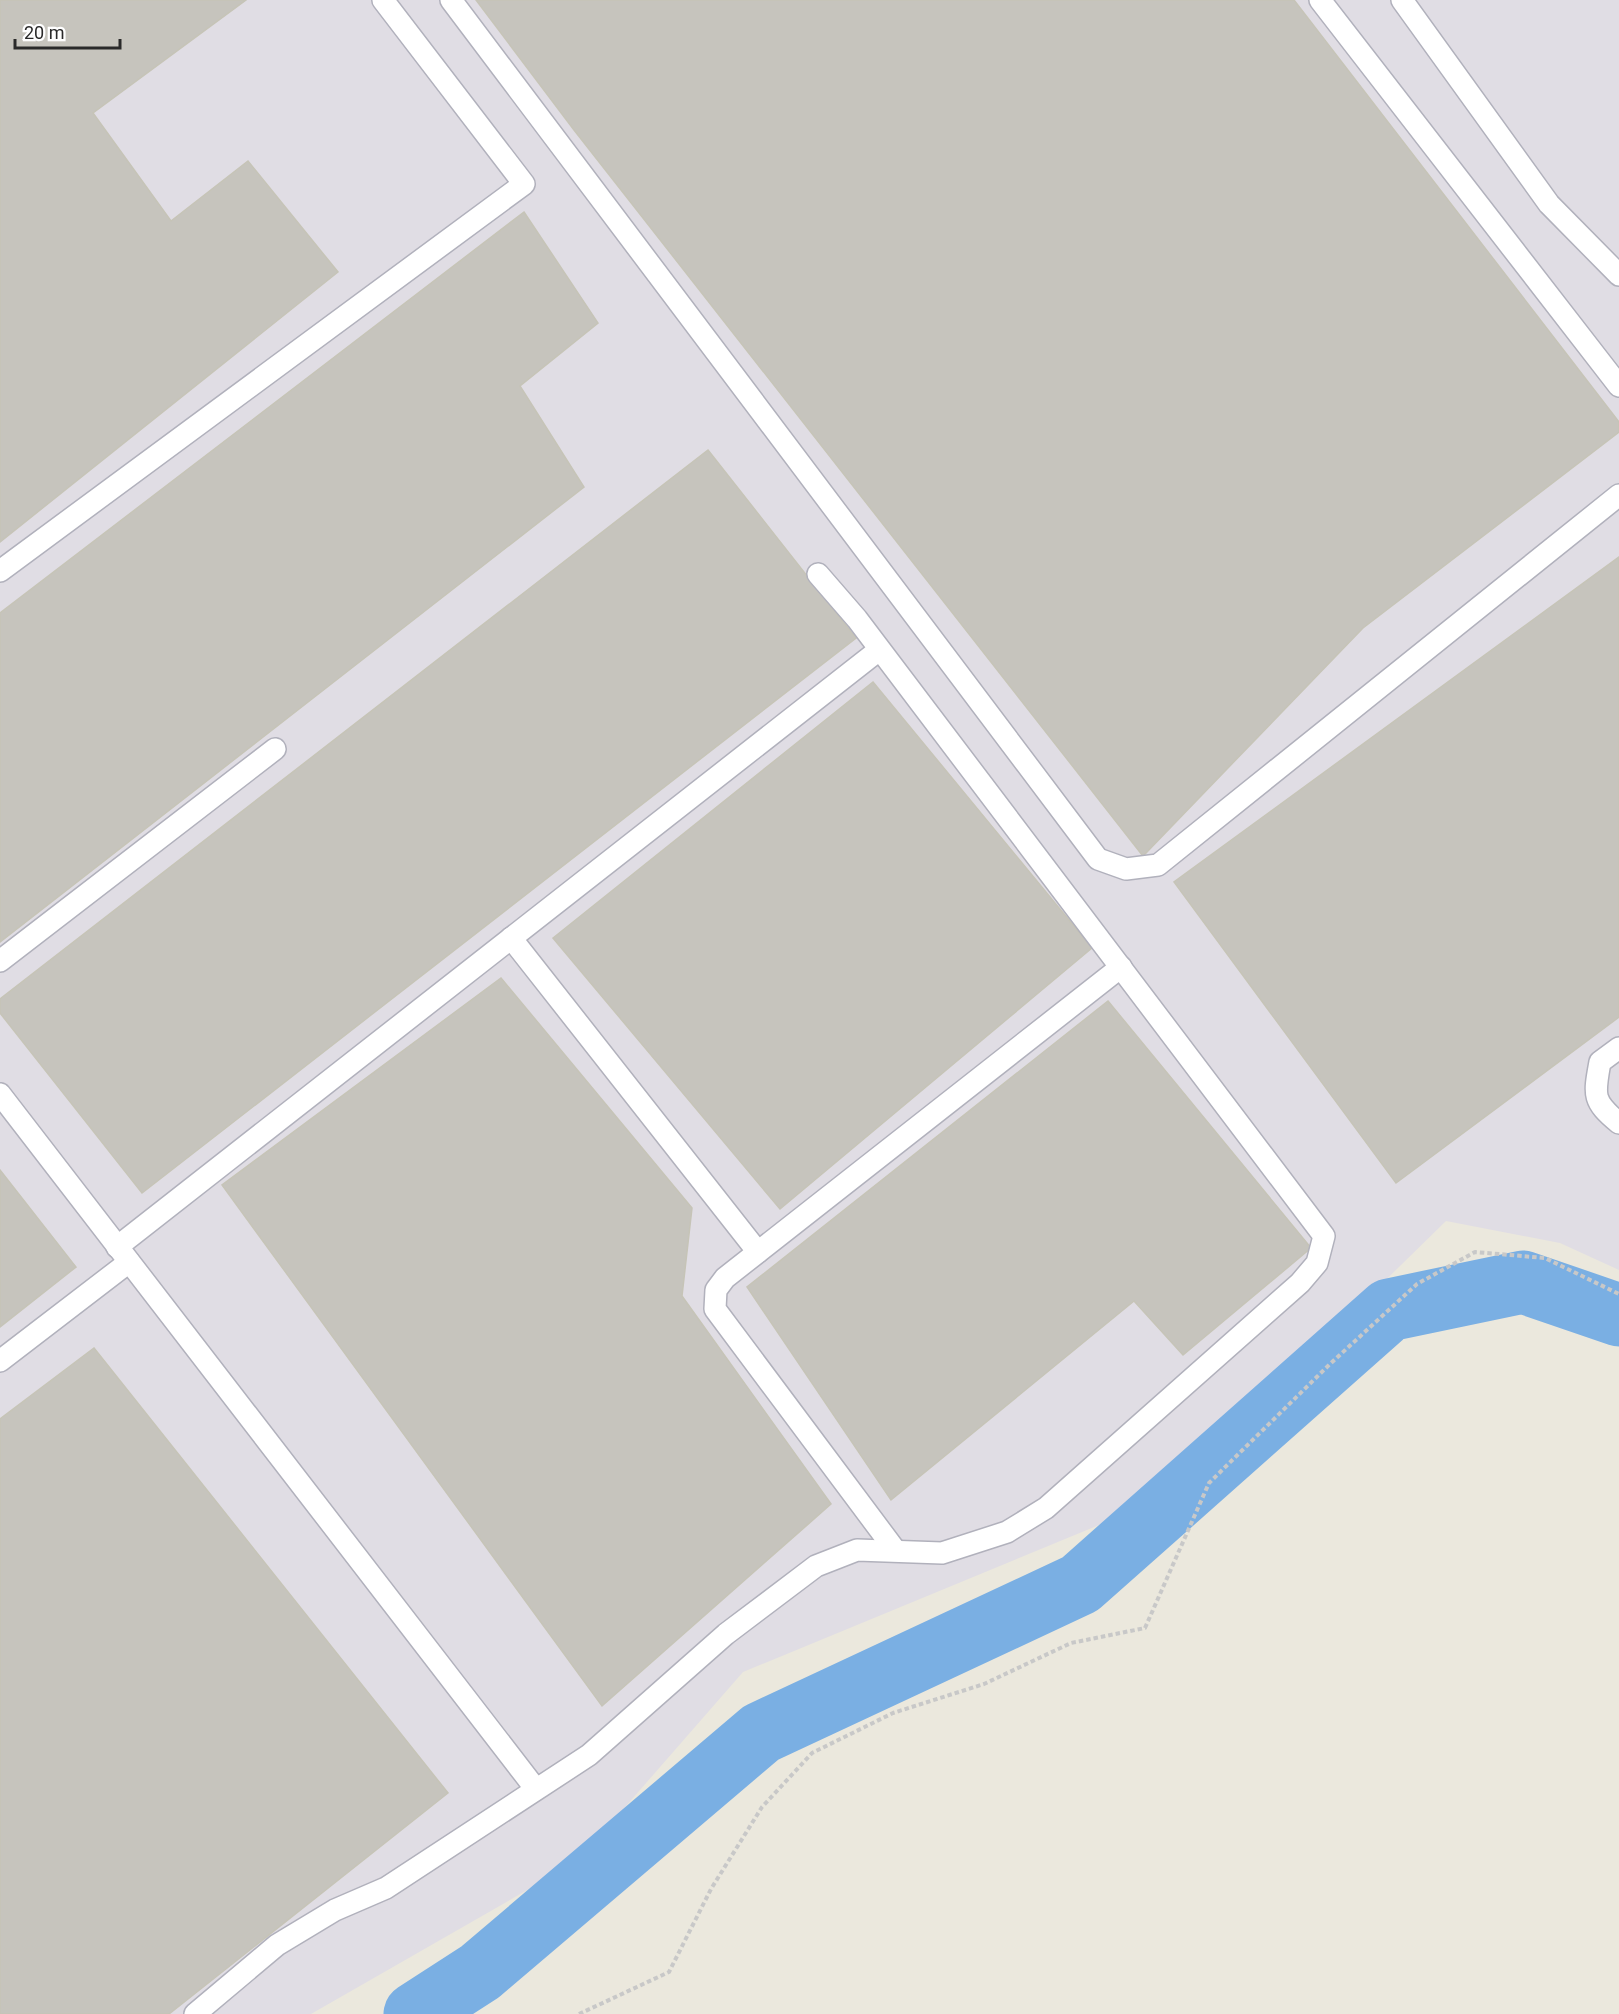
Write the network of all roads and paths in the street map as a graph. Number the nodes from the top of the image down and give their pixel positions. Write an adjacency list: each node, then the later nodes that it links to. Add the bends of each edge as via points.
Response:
1 (382, 0): 8 (lane, via 524,184)
2 (451, 0): 7 (lane, via 1098,859 1126,869 1158,865)
3 (1320, 0): 6 (lane)
4 (1402, 0): 5 (lane, via 1549,204)
5 (1619, 275)
6 (1619, 386)
7 (1619, 495)
8 (0, 571)
9 (818, 574): 10 (lane)
10 (879, 650): 12 (lane); 14 (lane)
11 (275, 749): 13 (lane)
12 (511, 938): 18 (lane); 19 (lane)
13 (0, 961)
14 (1121, 967): 18 (lane); 22 (lane, via 1324,1236 1317,1263 1300,1283 1046,1508 1007,1532 942,1553)
15 (1619, 1048): 17 (lane, via 1600,1062 1595,1092 1604,1111)
16 (0, 1094): 19 (lane)
17 (1619, 1124)
18 (758, 1252): 22 (lane, via 716,1290 715,1309)
19 (123, 1254): 21 (lane); 23 (lane)
20 (1619, 1294): 25 (path, via 1545,1258 1474,1252 1418,1284 1209,1483 1145,1628 1071,1642 984,1684 893,1713 812,1753 762,1807 711,1889 669,1972)
21 (0, 1361)
22 (895, 1550): 23 (lane, via 857,1550 816,1566 726,1634 589,1755)
23 (535, 1788): 24 (lane, via 386,1888 335,1910 277,1945)
24 (195, 2014)
25 (579, 2014)

